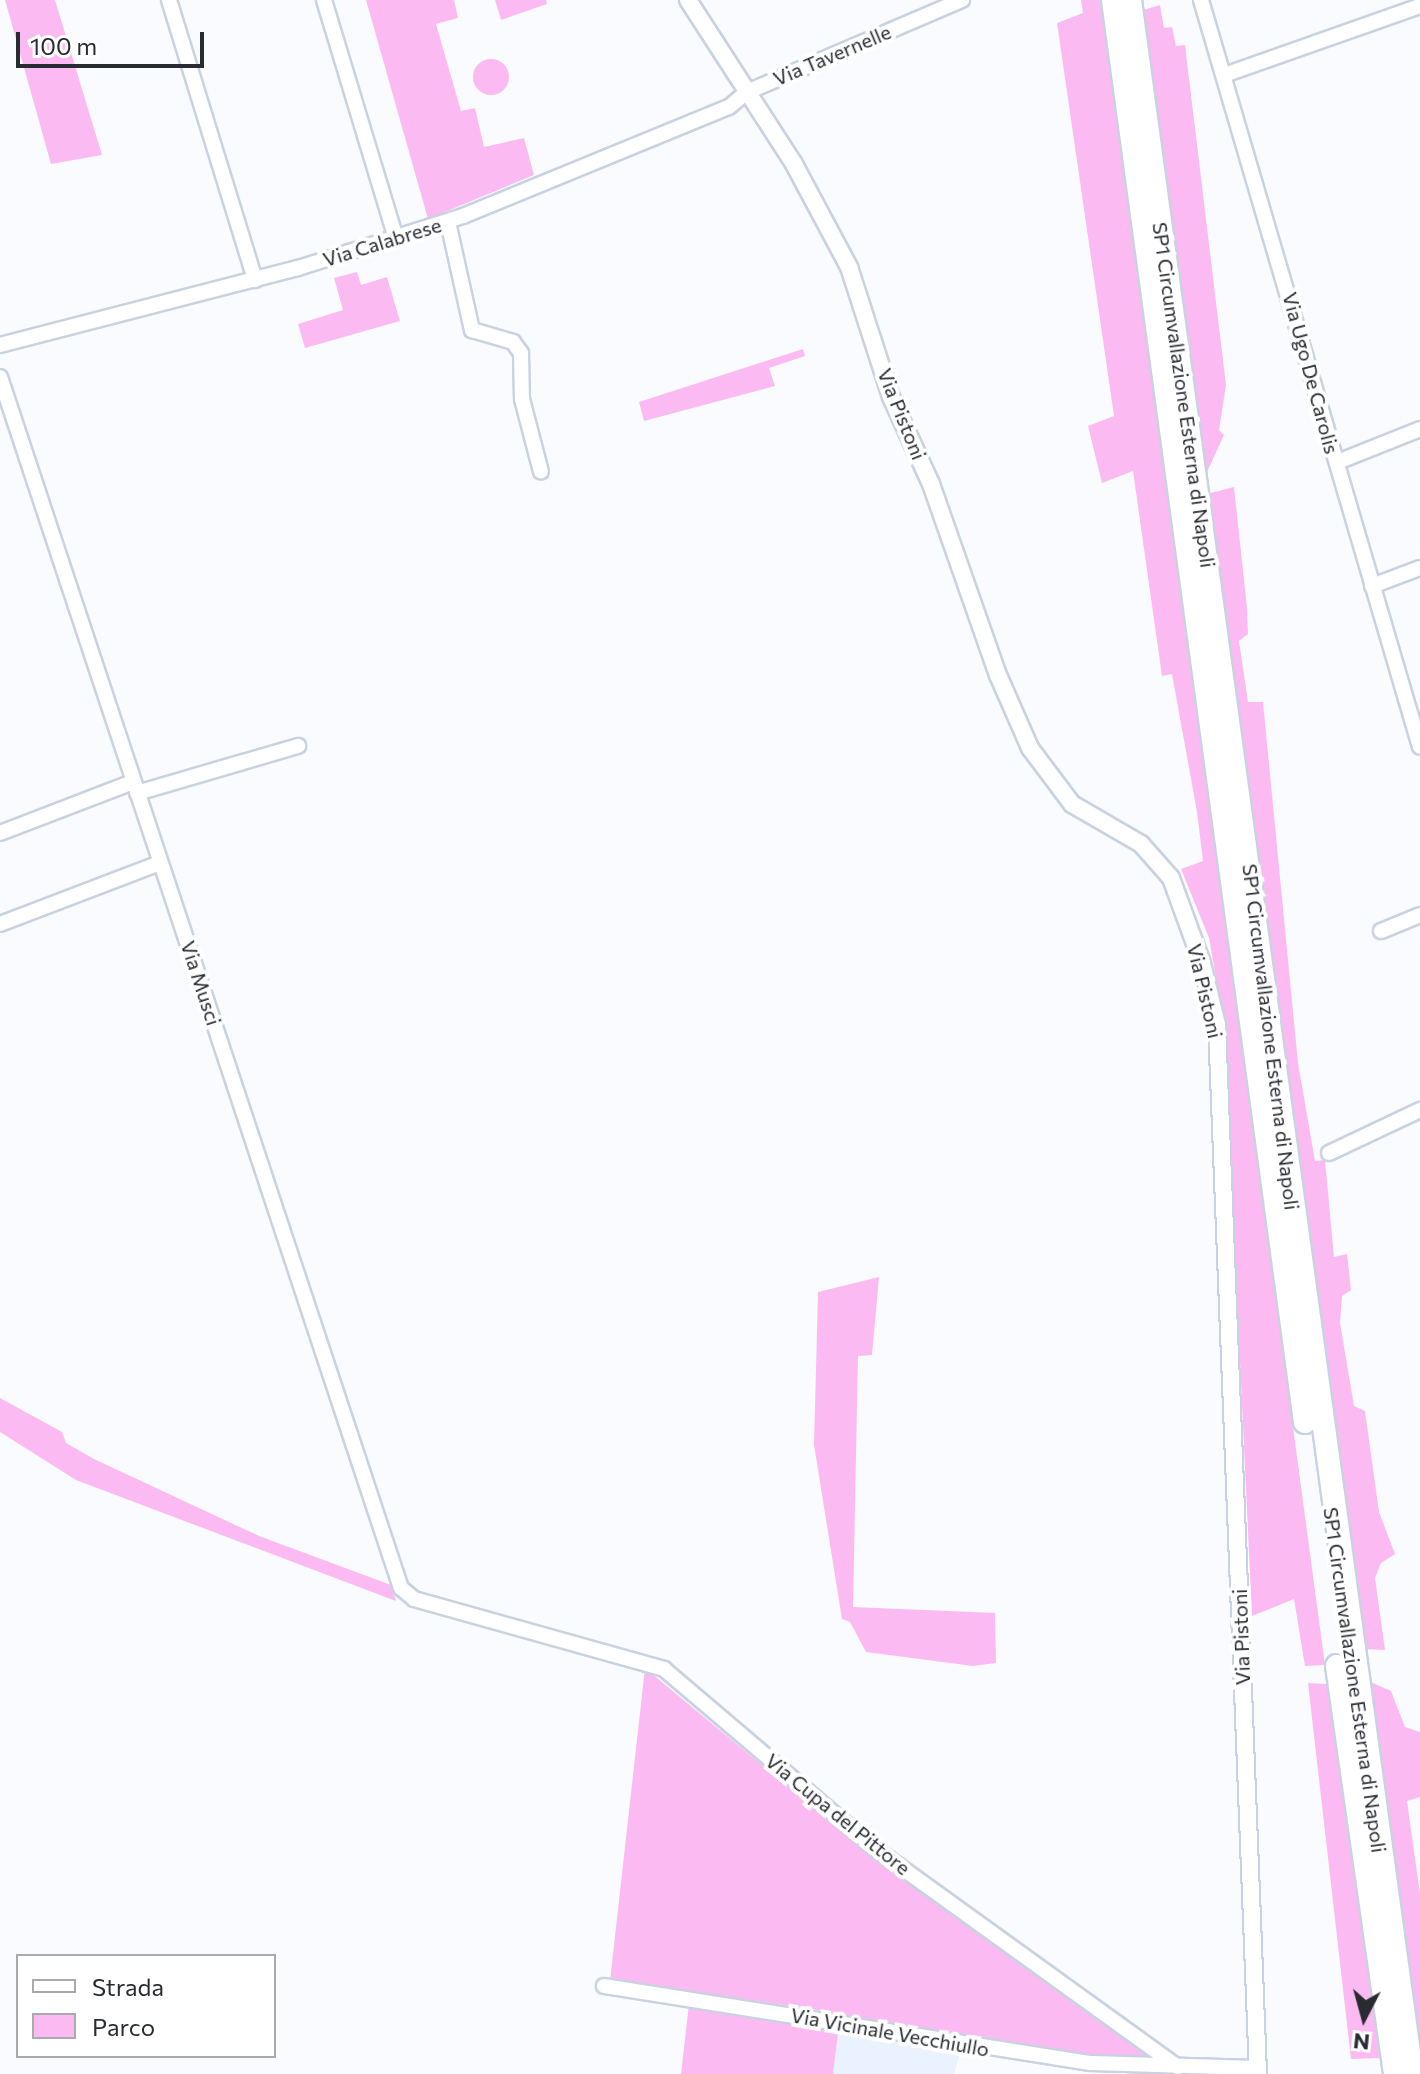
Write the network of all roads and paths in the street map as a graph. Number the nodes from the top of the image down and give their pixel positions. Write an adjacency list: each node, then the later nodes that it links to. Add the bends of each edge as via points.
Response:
1 (169, 0): 12 (street)
2 (324, 0): 11 (street)
3 (688, 0): 9 (street, Via Pistoni)
4 (962, 0): 9 (street, Via Tavernelle)
5 (1201, 0): 8 (street, Via Ugo De Carolis)
6 (1420, 6): 8 (street)
7 (1122, 7): 34 (highway, SP1 Circumvallazione Esterna di Napoli); 35 (highway, SP1 Circumvallazione Esterna di Napoli)
8 (1227, 74): 19 (street, Via Ugo De Carolis)
9 (747, 92): 10 (street, Via Calabrese, via 729,107); 33 (street, Via Pistoni, via 849,267 891,397 931,484 998,675 1030,748 1072,804 1141,844 1171,878 1202,963 1217,1025)
10 (448, 222): 11 (street, Via Calabrese); 17 (street, via 472,330 513,342 521,353 522,399)
11 (396, 239): 12 (street, Via Calabrese)
12 (255, 280): 13 (street, Via Calabrese)
13 (0, 345)
14 (0, 377): 22 (street, Via Musci)
15 (1420, 429): 16 (street)
16 (1345, 459)
17 (541, 472)
18 (1420, 568): 19 (street)
19 (1372, 586): 21 (street, Via Ugo De Carolis)
20 (298, 746): 22 (street)
21 (1420, 747)
22 (135, 788): 23 (street); 24 (street, Via Musci)
23 (0, 833)
24 (160, 863): 26 (street); 30 (street, Via Musci)
25 (1420, 915): 27 (street)
26 (0, 924)
27 (1381, 931)
28 (1420, 1110): 29 (street)
29 (1329, 1153)
30 (401, 1588): 32 (street, Via Cupa del Pittore, via 414,1599 664,1669 877,1850)
31 (604, 1986): 32 (street, Via Vicinale Vecchiullo, via 842,2021 957,2046 1090,2063)
32 (1178, 2067): 33 (street)
33 (1258, 2071)
34 (1395, 2074)
35 (1412, 2074)

